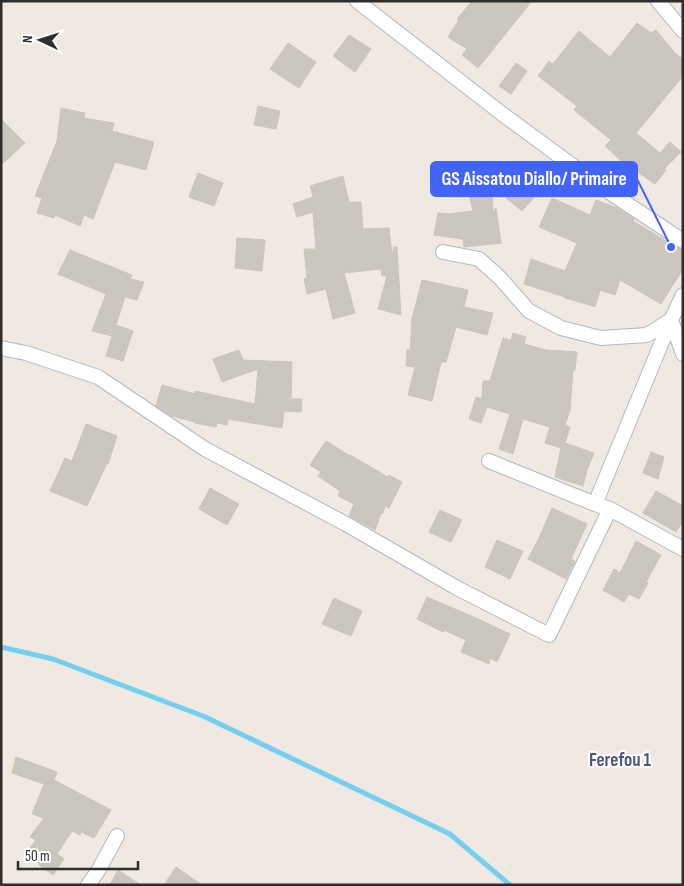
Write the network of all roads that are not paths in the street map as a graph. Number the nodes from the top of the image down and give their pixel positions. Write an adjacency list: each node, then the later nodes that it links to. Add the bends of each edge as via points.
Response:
1 (357, 1): 4 (street, via 600,186)
2 (658, 1): 3 (street)
3 (683, 31)
4 (683, 241)
5 (443, 252): 7 (street, via 480,259 529,311 561,328 601,338 647,335)
6 (683, 296): 7 (street)
7 (671, 320): 9 (street); 11 (street)
8 (1, 348): 12 (street, via 98,377 205,449 549,635)
9 (683, 354)
10 (489, 461): 11 (street)
11 (595, 504): 12 (street)
12 (610, 509): 13 (street)
13 (683, 549)
14 (117, 836): 15 (street)
15 (88, 885)

